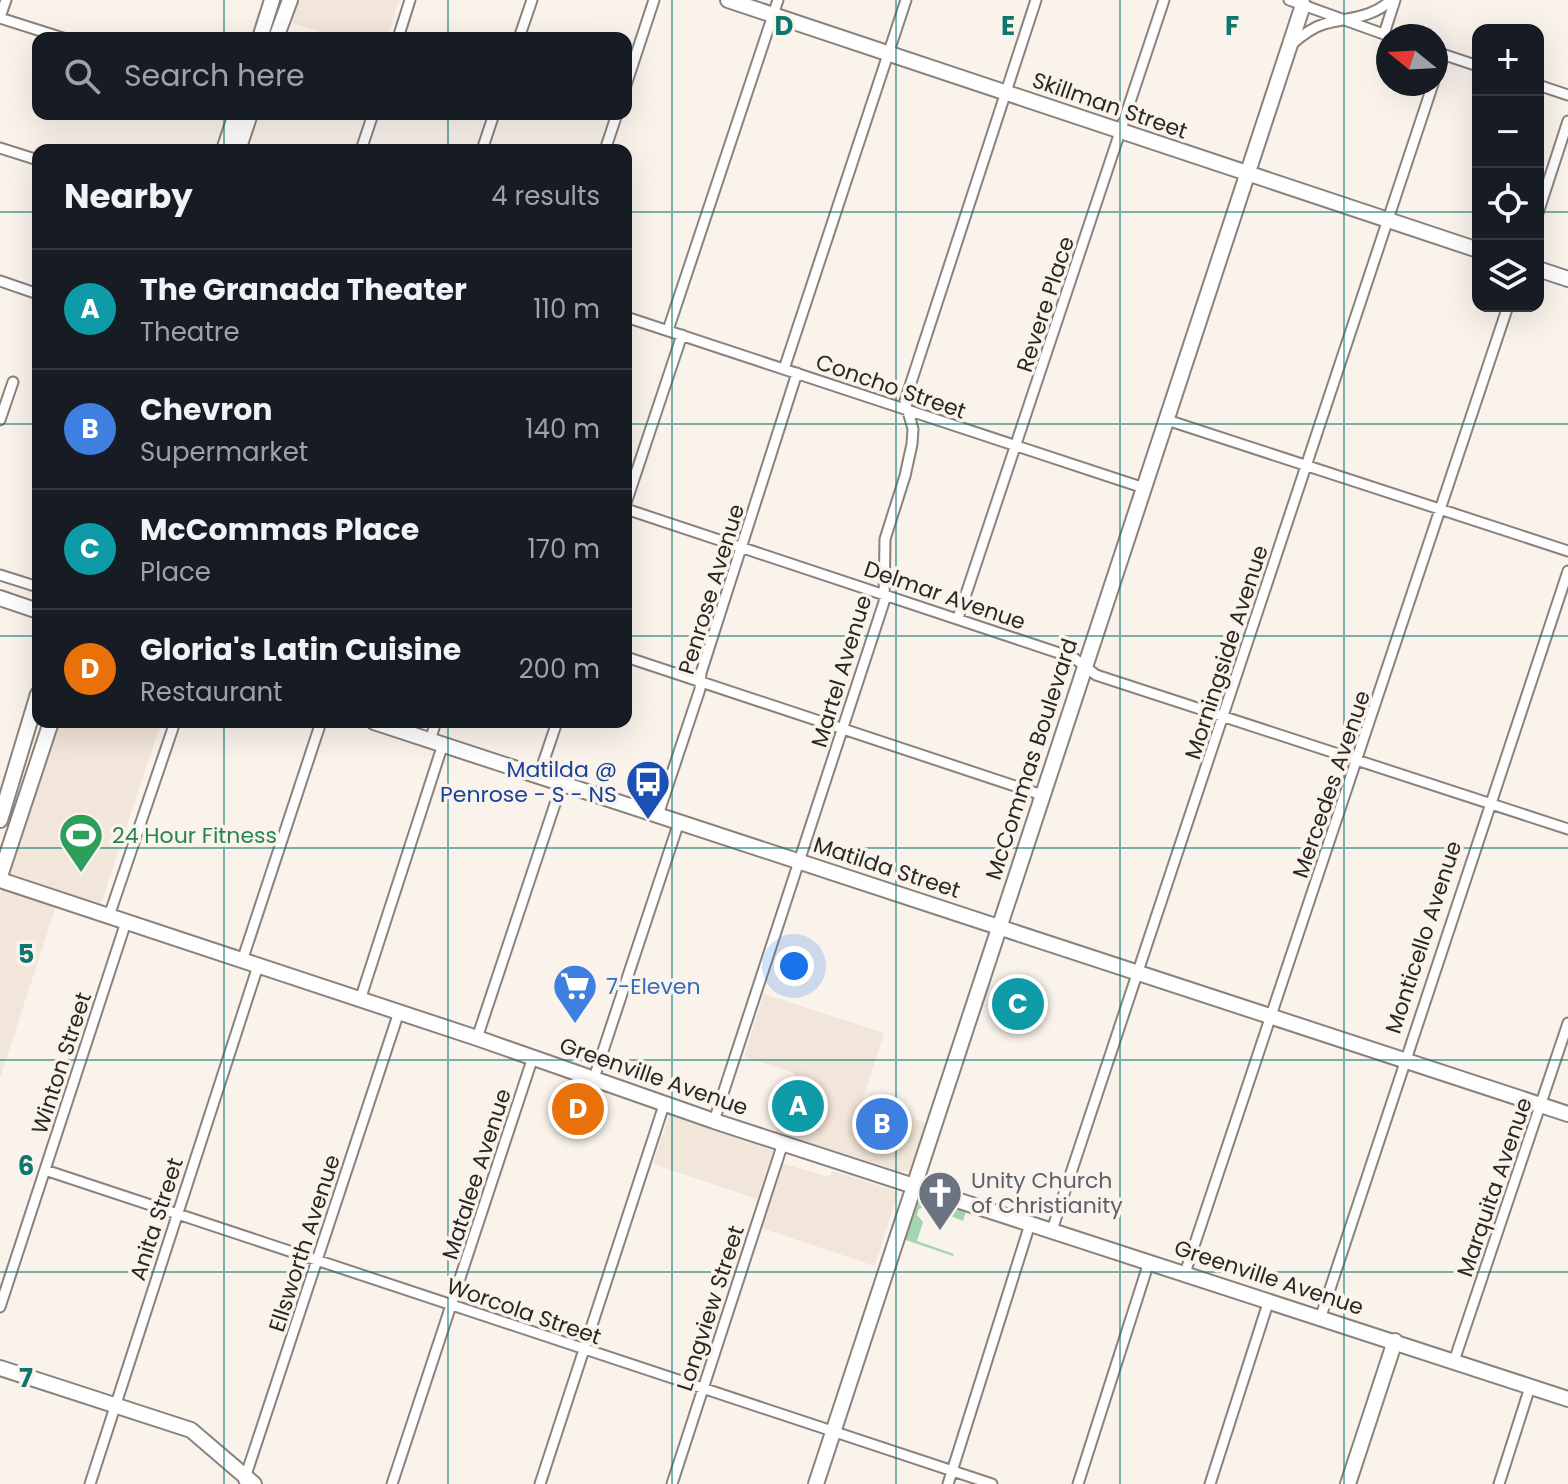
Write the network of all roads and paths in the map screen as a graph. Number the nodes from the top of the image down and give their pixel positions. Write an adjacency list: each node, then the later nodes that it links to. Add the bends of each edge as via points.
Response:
1 (6, 0): 15 (street)
2 (272, 0): 20 (street)
3 (290, 0): 21 (street)
4 (410, 0): 22 (street)
5 (532, 0): 23 (street)
6 (654, 0): 28 (street)
7 (728, 0): 14 (street, Skillman Street)
8 (778, 0): 14 (street)
9 (906, 0): 25 (street)
10 (1036, 0): 30 (street, Martel Avenue)
11 (1164, 0): 39 (street, Revere Place)
12 (1393, 0): 16 (street); 17 (street)
13 (1296, 2): 16 (street); 24 (street, McCommas Boulevard)
14 (773, 15): 25 (street, Skillman Street); 57 (street)
15 (0, 17): 19 (street)
16 (1348, 21): 18 (street); 24 (street, via 1314,28)
17 (1388, 24)
18 (1376, 31)
19 (45, 32)
20 (262, 32)
21 (278, 32)
22 (400, 32)
23 (521, 32)
24 (1289, 47): 47 (street, McCommas Boulevard)
25 (888, 54): 30 (street, Skillman Street); 59 (street)
26 (1448, 56): 27 (street)
27 (1472, 64)
28 (632, 67)
29 (1544, 87): 31 (street)
30 (1006, 93): 39 (street, Skillman Street); 62 (street, Martel Avenue)
31 (1568, 95)
32 (1429, 96): 49 (street, Morningside Avenue)
33 (234, 120): 40 (street)
34 (248, 120): 41 (street)
35 (371, 120): 42 (street)
36 (492, 120): 43 (street)
37 (615, 120): 44 (street)
38 (1568, 121): 48 (street)
39 (1120, 132): 47 (street, Skillman Street); 65 (street, Revere Place)
40 (226, 144)
41 (240, 144)
42 (363, 144)
43 (484, 144)
44 (607, 144)
45 (0, 148): 46 (street)
46 (32, 158)
47 (1247, 175): 49 (street, Skillman Street); 64 (street, McCommas Boulevard)
48 (1544, 195)
49 (1388, 221): 50 (street, Skillman Street); 66 (street, Morningside Avenue)
50 (1472, 248)
51 (1544, 271): 52 (street)
52 (1568, 279)
53 (0, 281): 54 (street)
54 (32, 292)
55 (1506, 312): 70 (street, Mercedes Avenue)
56 (632, 319): 57 (street, Concho Street)
57 (668, 330): 58 (street, Concho Street)
58 (682, 335): 59 (street, Concho Street); 67 (street)
59 (784, 369): 60 (street, Concho Street)
60 (797, 373): 62 (street, Concho Street); 71 (street, Penrose Avenue)
61 (13, 382): 63 (street)
62 (906, 409): 65 (street, Concho Street); 76 (street, Martel Avenue, via 912,444 885,539)
63 (0, 420)
64 (1167, 420): 66 (street); 68 (street, McCommas Boulevard)
65 (1014, 447): 68 (street, Concho Street); 79 (street, Revere Place)
66 (1306, 465): 70 (street); 84 (street, Morningside Avenue)
67 (632, 488)
68 (1144, 488): 81 (street, McCommas Boulevard)
69 (632, 508): 71 (street, Delmar Avenue)
70 (1441, 510): 72 (street); 93 (street, Mercedes Avenue)
71 (740, 547): 76 (street, Delmar Avenue); 82 (street, Penrose Avenue)
72 (1568, 551)
73 (1568, 571): 97 (street, Monticello Avenue)
74 (0, 575): 75 (street)
75 (32, 585)
76 (884, 593): 79 (street, Delmar Avenue); 91 (street, Martel Avenue)
77 (0, 598): 78 (street)
78 (32, 609)
79 (958, 618): 81 (street, Delmar Avenue)
80 (632, 659): 82 (street)
81 (1085, 666): 84 (street, Delmar Avenue, via 1096,675); 96 (street, McCommas Boulevard)
82 (700, 682): 91 (street); 98 (street, Penrose Avenue)
83 (32, 714): 99 (street)
84 (1223, 716): 93 (street, Delmar Avenue); 109 (street, Morningside Avenue)
85 (49, 728): 103 (street)
86 (173, 728): 104 (street)
87 (319, 728): 107 (street)
88 (393, 728): 92 (street, Matilda Street)
89 (436, 728): 92 (street)
90 (555, 728): 94 (street)
91 (842, 729): 96 (street); 102 (street, Martel Avenue)
92 (437, 742): 94 (street, Matilda Street); 110 (street)
93 (1358, 760): 97 (street, Delmar Avenue); 112 (street, Mercedes Avenue)
94 (539, 775): 95 (street, Matilda Street)
95 (562, 783): 98 (street, Matilda Street); 114 (street)
96 (1042, 795): 106 (street, McCommas Boulevard)
97 (1491, 803): 101 (street, Delmar Avenue); 116 (street, Monticello Avenue)
98 (658, 815): 100 (street, Matilda Street)
99 (0, 820)
100 (679, 822): 102 (street, Matilda Street); 117 (street)
101 (1568, 829)
102 (799, 861): 106 (street, Matilda Street); 121 (street, Martel Avenue)
103 (0, 878): 104 (street, Greenville Avenue)
104 (109, 916): 105 (street, Greenville Avenue)
105 (126, 922): 107 (street, Greenville Avenue); 123 (street, Winton Street)
106 (998, 927): 109 (street, Matilda Street); 124 (street, McCommas Boulevard)
107 (242, 961): 108 (street, Greenville Avenue)
108 (258, 966): 110 (street, Greenville Avenue); 125 (street, Anita Street)
109 (1138, 973): 112 (street, Matilda Street); 127 (street, Morningside Avenue)
110 (360, 1000): 111 (street, Greenville Avenue)
111 (399, 1012): 114 (street, Greenville Avenue); 128 (street, Ellsworth Avenue)
112 (1272, 1017): 116 (street, Matilda Street); 130 (street, Mercedes Avenue)
113 (1568, 1023): 119 (street, Marquita Avenue)
114 (477, 1038): 115 (street, Greenville Avenue)
115 (533, 1057): 117 (street, Greenville Avenue); 132 (street, Matalee Avenue)
116 (1405, 1060): 119 (street, Matilda Street); 134 (street, Monticello Avenue)
117 (594, 1078): 118 (street, Greenville Avenue)
118 (665, 1102): 121 (street, Greenville Avenue); 136 (street)
119 (1541, 1105): 120 (street, Matilda Street); 137 (street, Marquita Avenue)
120 (1568, 1114)
121 (714, 1121): 122 (street, Greenville Avenue)
122 (783, 1143): 124 (street, Greenville Avenue); 140 (street, Longview Street)
123 (45, 1170): 125 (street, Worcola Street); 133 (street, Winton Street)
124 (913, 1186): 126 (street, Greenville Avenue); 143 (street, McCommas Boulevard)
125 (176, 1213): 128 (street, Worcola Street); 142 (street, Anita Street)
126 (1030, 1224): 127 (street, Greenville Avenue); 144 (street)
127 (1052, 1230): 129 (street, Greenville Avenue)
128 (317, 1261): 132 (street, Worcola Street); 145 (street, Ellsworth Avenue)
129 (1149, 1262): 130 (street, Greenville Avenue); 153 (street)
130 (1185, 1273): 131 (street, Greenville Avenue)
131 (1269, 1300): 134 (street, Greenville Avenue); 154 (street)
132 (452, 1305): 136 (street, Worcola Street); 147 (street, Matalee Avenue)
133 (0, 1307)
134 (1321, 1316): 135 (street, Greenville Avenue)
135 (1395, 1341): 137 (street, Greenville Avenue); 155 (street)
136 (585, 1350): 140 (street, Worcola Street); 148 (street)
137 (1454, 1361): 139 (street, Greenville Avenue)
138 (0, 1368): 142 (street)
139 (1530, 1387): 141 (street, Greenville Avenue); 156 (street)
140 (702, 1390): 143 (street, Worcola Street); 149 (street, Longview Street)
141 (1568, 1399)
142 (115, 1406): 145 (street, via 191,1430); 146 (street, Anita Street)
143 (833, 1431): 144 (street, Worcola Street); 150 (street, McCommas Boulevard)
144 (952, 1471): 151 (street); 152 (street, Worcola Street)
145 (248, 1482)
146 (90, 1484)
147 (392, 1484)
148 (540, 1484)
149 (672, 1484)
150 (816, 1484)
151 (948, 1484)
152 (992, 1484)
153 (1078, 1484)
154 (1210, 1484)
155 (1348, 1484)
156 (1499, 1484)

